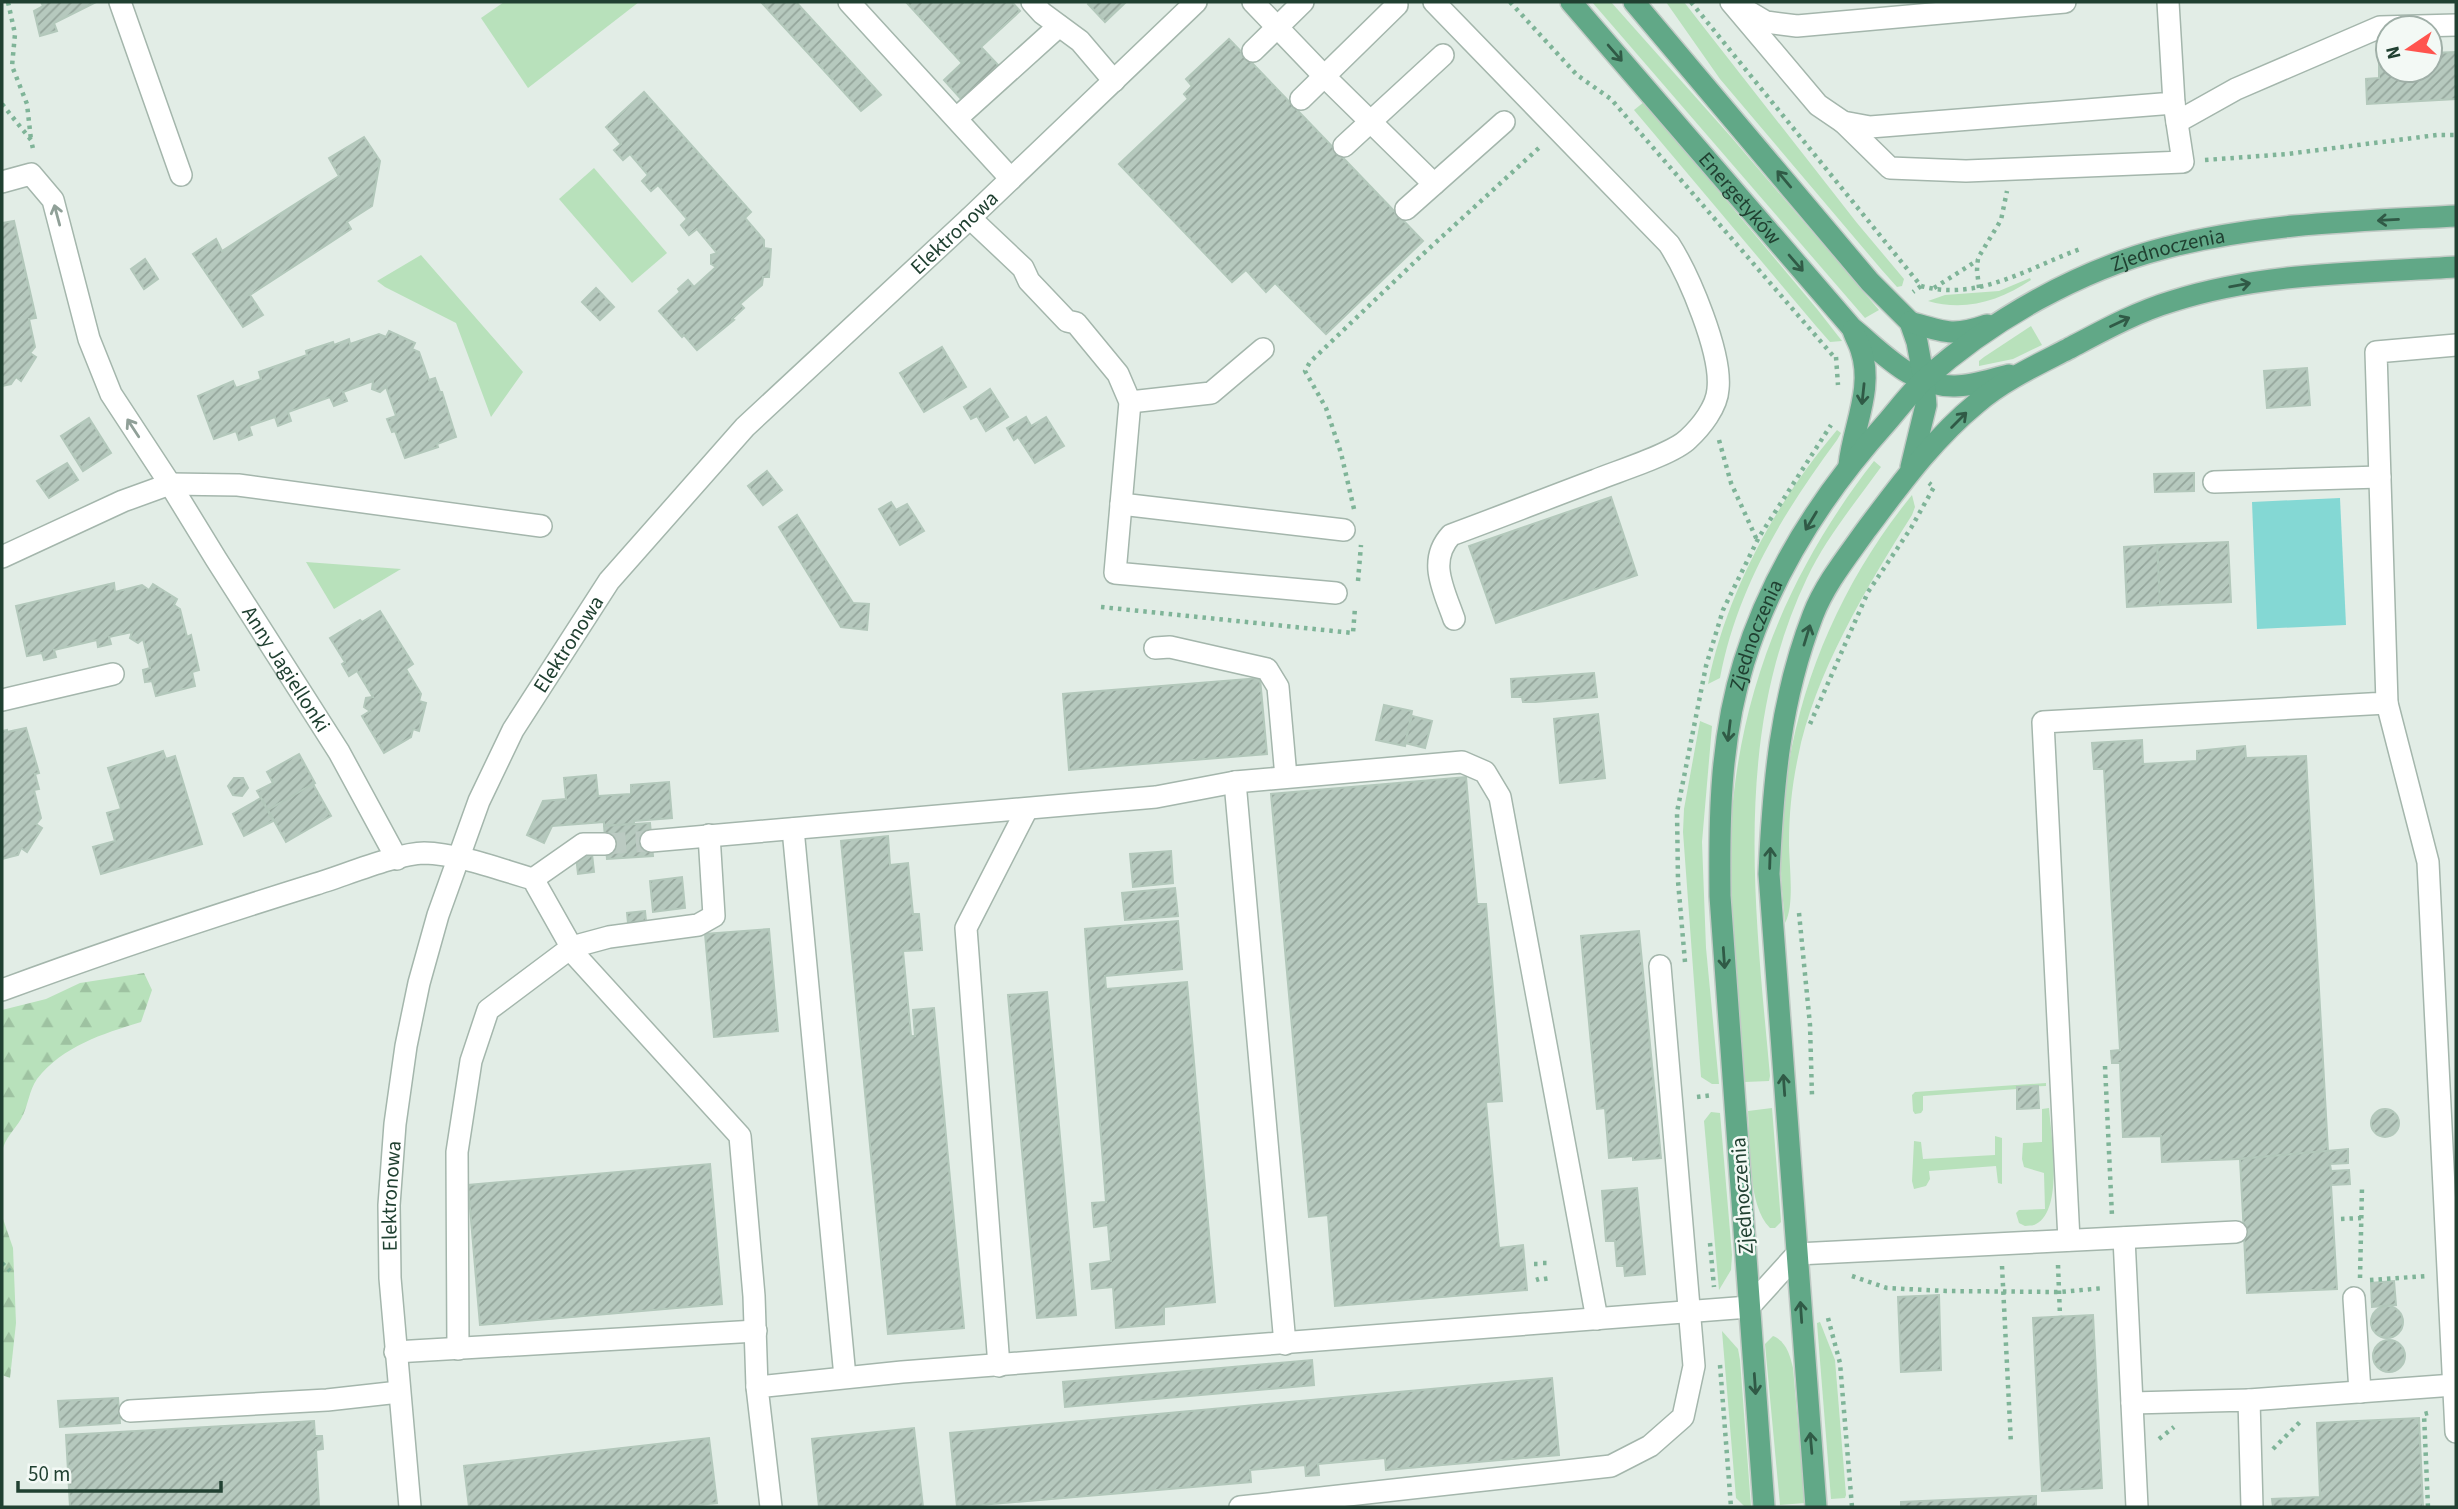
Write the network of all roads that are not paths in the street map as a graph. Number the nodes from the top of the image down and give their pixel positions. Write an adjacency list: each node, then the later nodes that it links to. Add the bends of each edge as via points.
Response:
1 (120, 2): 28 (street)
2 (849, 2): 23 (street)
3 (1032, 2): 15 (street)
4 (1196, 2): 20 (street, Elektronowa)
5 (1254, 2): 16 (street)
6 (1303, 2): 16 (street)
7 (1434, 2): 54 (street, via 1669,244 1708,332 1718,391 1711,409 1687,441 1451,535 1442,545 1437,573)
8 (1571, 2): 38 (main road, Energetyków, one-way to 38)
9 (1634, 2): 37 (main road, one-way to 9, via 1870,282)
10 (1732, 2): 11 (street, via 1766,22 1797,26); 26 (street, via 1818,105)
11 (2064, 2)
12 (2168, 2): 22 (street)
13 (1397, 5): 19 (street)
14 (2456, 25): 22 (street, via 2381,27)
15 (1059, 26): 20 (street, via 1080,41); 23 (street)
16 (1278, 26): 17 (street); 19 (street)
17 (1253, 51)
18 (1443, 55): 24 (street)
19 (1325, 77): 21 (street); 24 (street)
20 (1114, 81): 29 (street, Elektronowa)
21 (1301, 99)
22 (2176, 113): 26 (street, via 1870,127); 26 (street, via 2183,162 1966,171 1890,167)
23 (957, 118): 29 (street)
24 (1370, 121): 27 (street); 31 (street)
25 (1504, 122): 31 (street)
26 (1843, 122)
27 (1344, 146)
28 (181, 175)
29 (1011, 179): 34 (street, Elektronowa)
30 (2, 182): 48 (street, Anny Jagiellonki, one-way to 30, via 111,394 89,339 53,200 31,174)
31 (1434, 184): 32 (street)
32 (1406, 209)
33 (2456, 216): 36 (main road, Zjednoczenia, one-way to 36, via 2288,225 2164,248 2108,266)
34 (970, 218): 43 (street, via 1023,268 1037,271 1074,311 1076,323 1118,374); 66 (street, Elektronowa, via 745,427 609,581 513,730)
35 (2456, 267): 41 (main road, one-way to 35, via 2121,320 2174,300 2283,278)
36 (2003, 319): 37 (main road, via 1963,333); 42 (main road, Zjednoczenia)
37 (1910, 322): 42 (main road)
38 (1852, 328): 42 (main road, Energetyków, via 1902,371); 44 (main road, one-way to 44, via 1864,366 1864,396)
39 (2456, 345): 46 (street, via 2376,352)
40 (1263, 349): 43 (street, via 1211,393)
41 (2022, 372): 42 (main road, Energetyków, via 1957,386); 45 (main road, one-way to 41, via 1977,403)
42 (1924, 380): 44 (main road, Zjednoczenia); 45 (main road, via 1926,405)
43 (1130, 402): 49 (street)
44 (1849, 464): 78 (main road, Zjednoczenia, one-way to 78, via 1812,516 1764,604 1734,700 1721,795 1720,896)
45 (1918, 474): 76 (main road, one-way to 45, via 1769,874 1773,791 1786,705 1814,614 1834,575)
46 (2380, 477): 47 (street); 58 (street)
47 (2214, 482)
48 (170, 484): 50 (street, via 237,485); 52 (street); 67 (street, Anny Jagiellonki, via 339,752)
49 (1121, 504): 51 (street); 53 (street, via 1115,573)
50 (541, 526)
51 (1353, 527)
52 (2, 557)
53 (1346, 594)
54 (1454, 619)
55 (1155, 648): 59 (street, via 1170,647 1268,669 1278,687)
56 (113, 674): 57 (street)
57 (2, 700)
58 (2387, 704): 72 (street, via 2428,862); 75 (street, via 2042,722)
59 (1286, 777): 60 (street); 80 (street, via 1462,762 1485,772 1500,797)
60 (1235, 782): 61 (street, via 1156,797); 82 (street)
61 (1027, 809): 62 (street); 85 (street, via 966,929)
62 (793, 829): 63 (street); 86 (street)
63 (709, 835): 64 (street); 69 (street, via 715,916 698,925)
64 (651, 841)
65 (605, 844): 68 (street, via 583,844)
66 (457, 858): 67 (street, via 422,853); 68 (street); 84 (street, Elektronowa, via 419,983 395,1124 389,1205)
67 (397, 859): 71 (street)
68 (533, 879): 69 (street)
69 (572, 947): 81 (street, via 740,1136); 83 (street, via 488,1010 471,1061 457,1152)
70 (1660, 966): 79 (street)
71 (2, 990)
72 (2451, 1223): 87 (street, via 2448,1277)
73 (2236, 1232): 74 (street)
74 (2124, 1238): 75 (street); 92 (street)
75 (2063, 1241): 76 (street)
76 (1797, 1254): 78 (street); 100 (main road, one-way to 76)
77 (2354, 1298): 90 (street)
78 (1749, 1307): 79 (street); 99 (main road, Zjednoczenia, one-way to 99)
79 (1690, 1312): 80 (street); 98 (street, via 1694,1366 1683,1417 1650,1446 1611,1466)
80 (1597, 1319): 82 (street)
81 (755, 1331): 83 (street); 88 (street)
82 (1285, 1344): 85 (street)
83 (458, 1349): 84 (street)
84 (396, 1352): 89 (street, Elektronowa)
85 (999, 1366): 86 (street)
86 (845, 1377): 88 (street)
87 (2454, 1385): 90 (street); 93 (street)
88 (757, 1387): 97 (street)
89 (399, 1392): 94 (street); 96 (street, Elektronowa)
90 (2361, 1392): 91 (street)
91 (2249, 1400): 92 (street); 102 (street)
92 (2132, 1403): 101 (street)
93 (2455, 1409): 95 (street)
94 (131, 1411)
95 (2456, 1432)
96 (410, 1507)
97 (771, 1507)
98 (1240, 1507)
99 (1764, 1507)
100 (1816, 1507)
101 (2137, 1507)
102 (2252, 1507)

